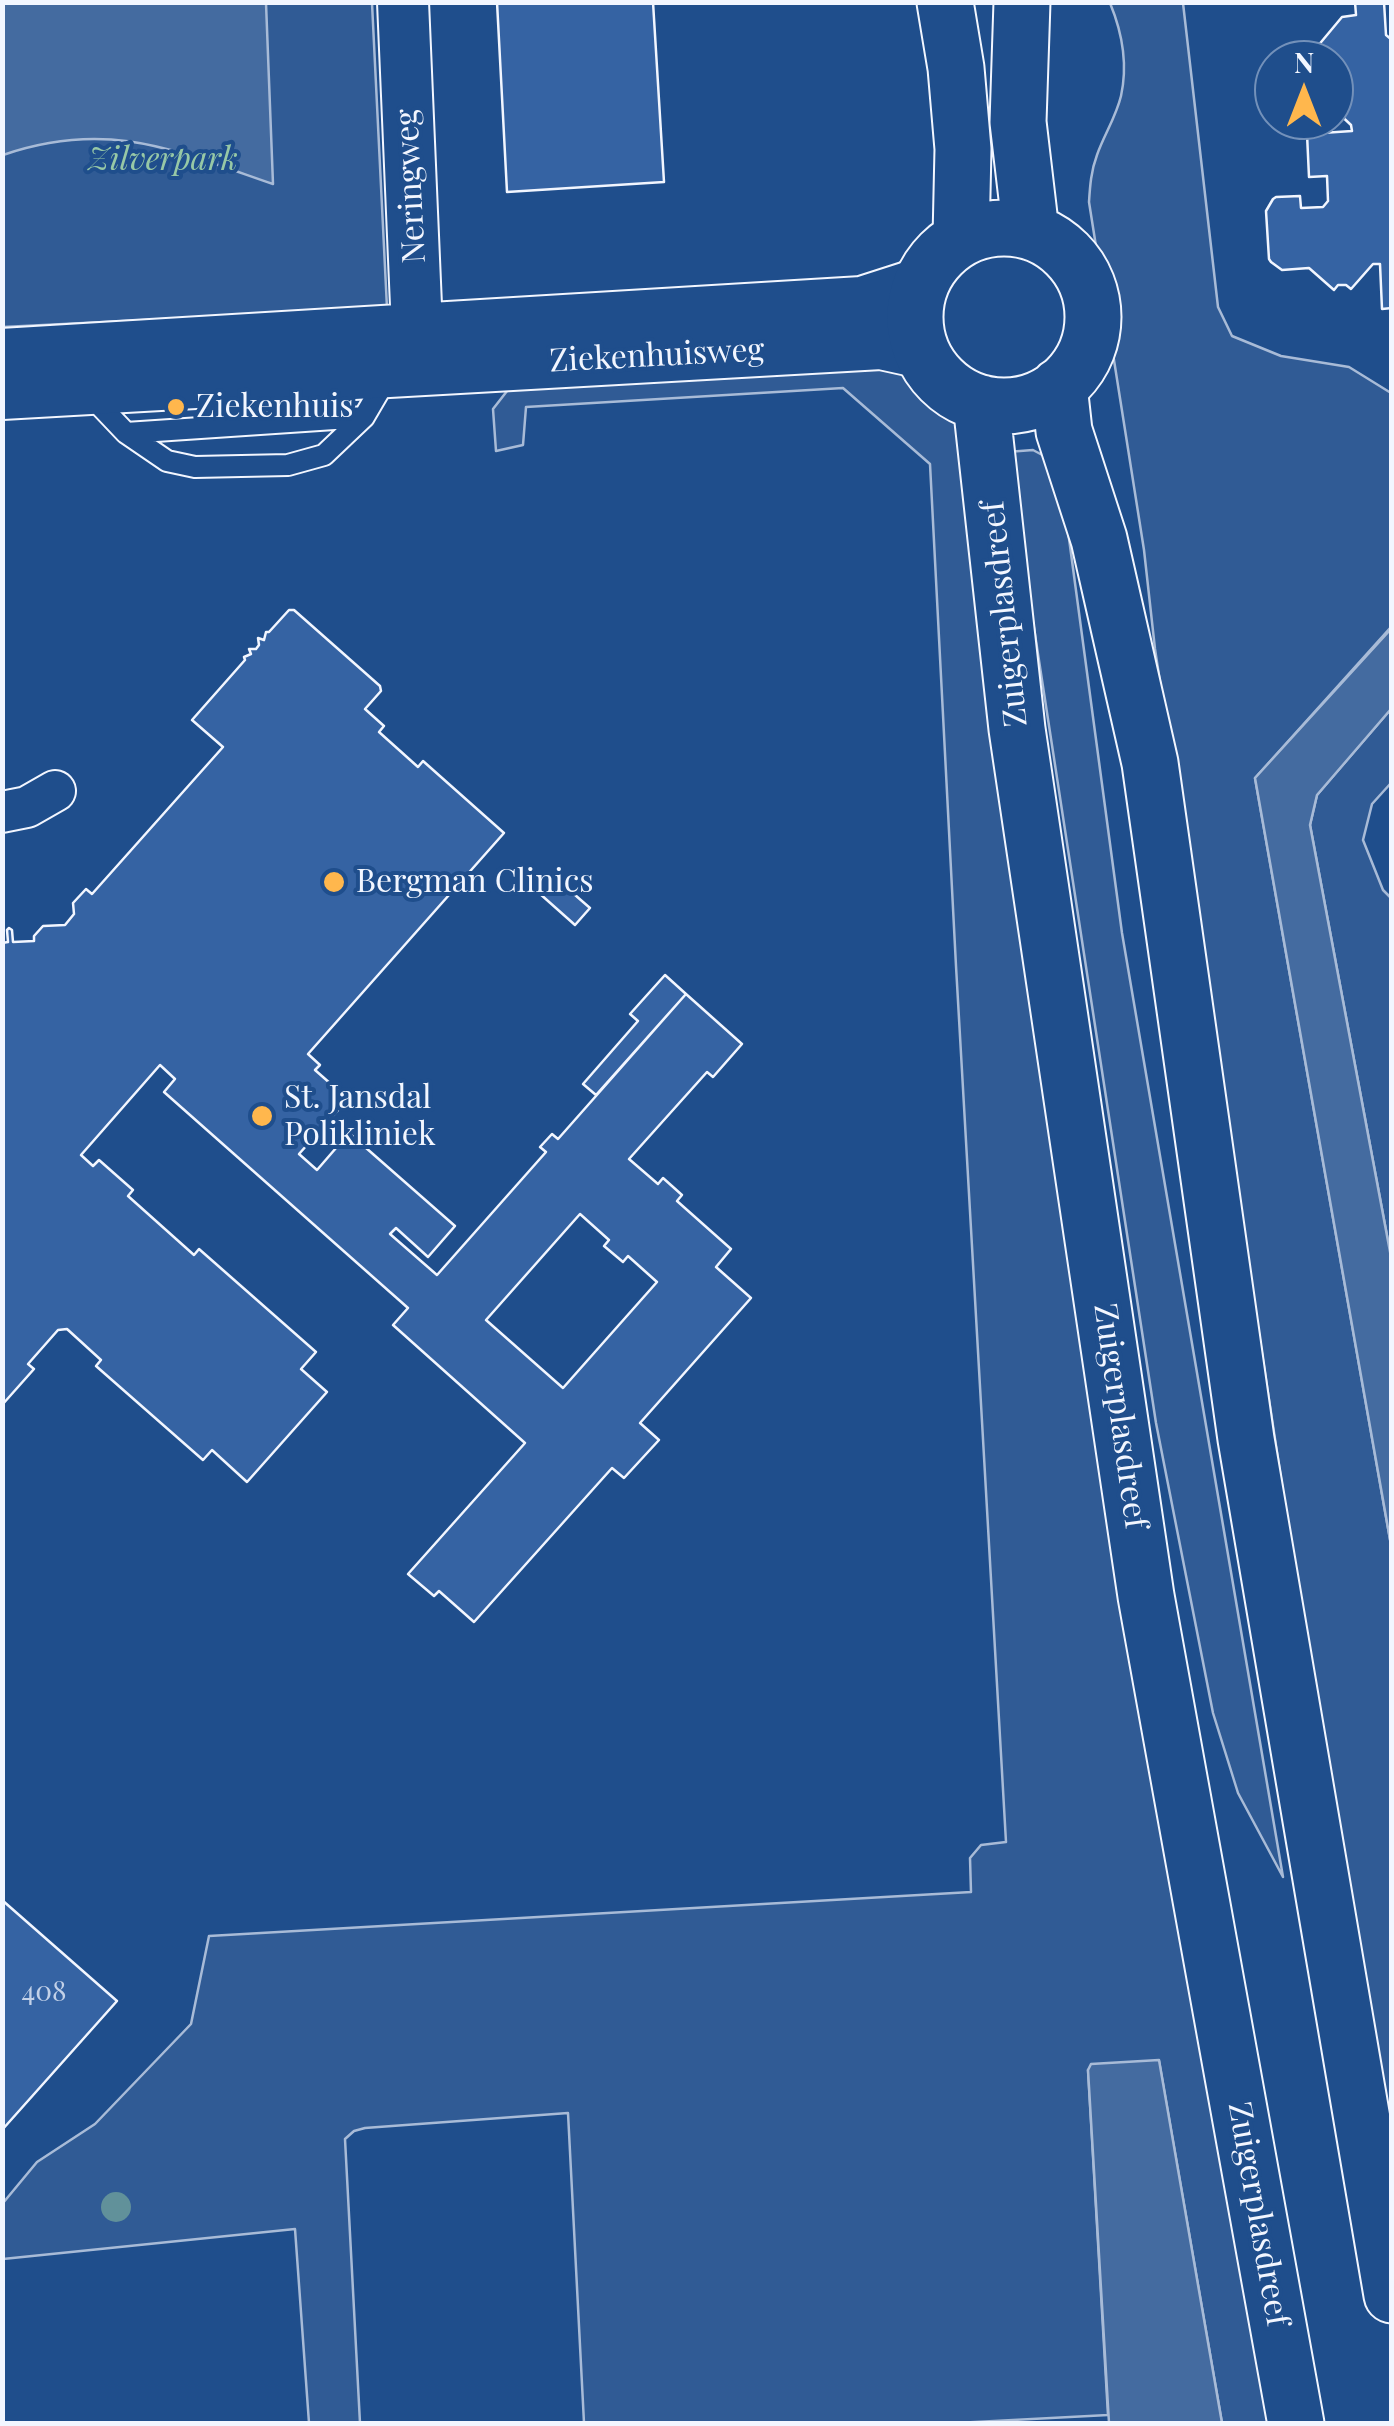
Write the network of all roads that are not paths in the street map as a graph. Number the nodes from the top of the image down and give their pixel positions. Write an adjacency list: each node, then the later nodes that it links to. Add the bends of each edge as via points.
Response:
1 (403, 2): 9 (street, Neringweg)
2 (945, 2): 5 (main road, via 963,149)
3 (1022, 2): 4 (main road, via 1018,122)
4 (1031, 232): 5 (main road, via 996,228); 10 (main road, via 1071,258 1091,301 1087,348)
5 (961, 238): 6 (main road)
6 (920, 283): 7 (main road, via 915,330); 9 (street, Ziekenhuisweg, via 862,302)
7 (922, 352): 9 (street, Ziekenhuisweg, via 881,344); 13 (main road, via 936,376)
8 (22, 353): 9 (street, Ziekenhuisweg); 11 (lane, Ziekenhuisweg)
9 (410, 356): 11 (street, Ziekenhuisweg); 14 (lane, Ziekenhuisweg)
10 (1059, 386): 13 (main road, via 1009,406); 18 (main road, via 1064,431 1100,539 1150,763 1246,1439)
11 (85, 390): 12 (street, Ziekenhuisweg); 15 (lane, Ziekenhuisweg)
12 (2, 394)
13 (981, 403): 19 (main road, Zuigerplasdreef, via 1017,729 1146,1596)
14 (364, 417): 15 (lane); 15 (lane, Ziekenhuisweg, via 324,455 288,465 194,467 167,461)
15 (126, 432)
16 (56, 791): 17 (street)
17 (2, 812)
18 (1392, 2294)
19 (1296, 2424)

